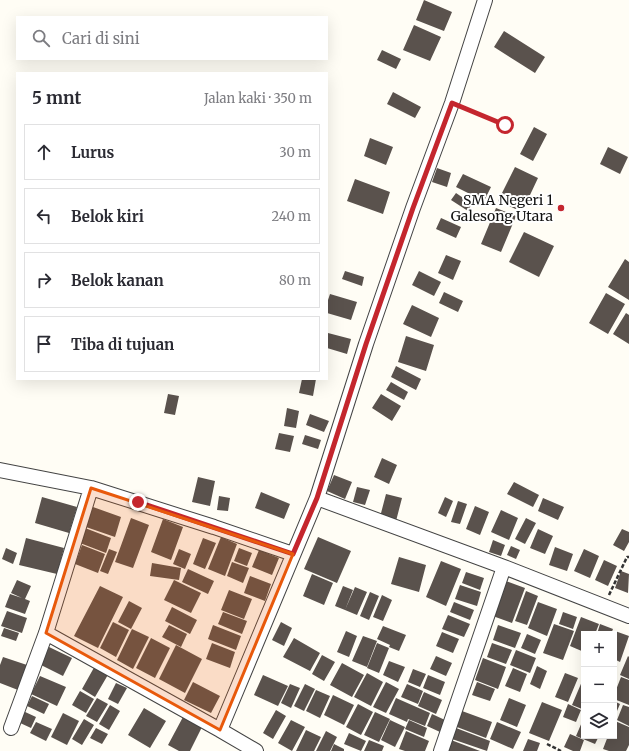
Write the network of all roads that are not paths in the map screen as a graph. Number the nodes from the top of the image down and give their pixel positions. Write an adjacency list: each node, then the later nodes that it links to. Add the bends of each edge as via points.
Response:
1 (485, 0): 4 (street, via 452,103 366,344)
2 (0, 470): 3 (street)
3 (91, 488): 5 (street); 8 (street)
4 (317, 498): 5 (street); 6 (street)
5 (293, 554): 10 (street)
6 (504, 567): 7 (street); 12 (street)
7 (629, 616)
8 (46, 633): 9 (street); 10 (street)
9 (11, 728)
10 (220, 730): 11 (street)
11 (256, 751)
12 (441, 751)

